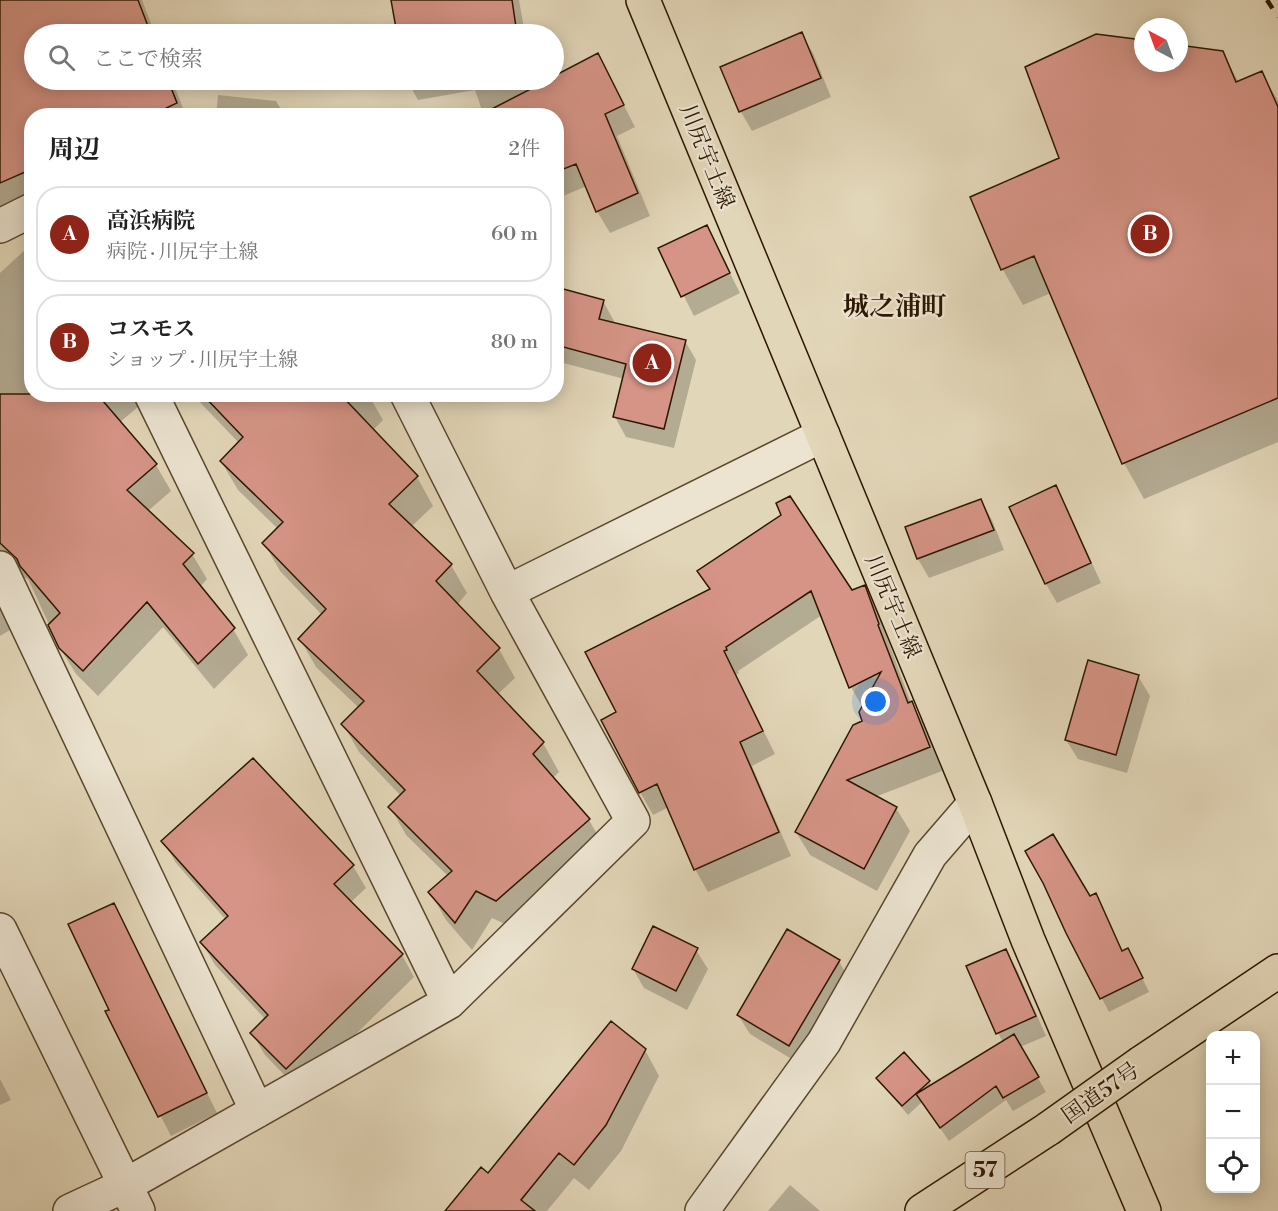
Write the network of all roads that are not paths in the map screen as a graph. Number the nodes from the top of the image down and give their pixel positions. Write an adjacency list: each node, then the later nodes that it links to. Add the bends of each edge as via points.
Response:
1 (643, 0): 6 (main road, 川尻宇土線)
2 (24, 214): 3 (street)
3 (0, 226)
4 (155, 402): 12 (street)
5 (412, 402): 8 (street)
6 (823, 435): 8 (street); 9 (main road, 川尻宇土線)
7 (0, 568): 13 (street)
8 (507, 592): 12 (street, via 633,821)
9 (975, 802): 16 (street, via 930,855 824,1042); 18 (main road, 川尻宇土線, via 1028,940)
10 (0, 930): 14 (street)
11 (1278, 971): 17 (main road, 国道57号 / 57, bridge)
12 (450, 1002): 13 (street)
13 (256, 1111): 14 (street)
14 (132, 1198): 15 (street)
15 (70, 1211)
16 (702, 1211)
17 (922, 1211)
18 (1144, 1211)

